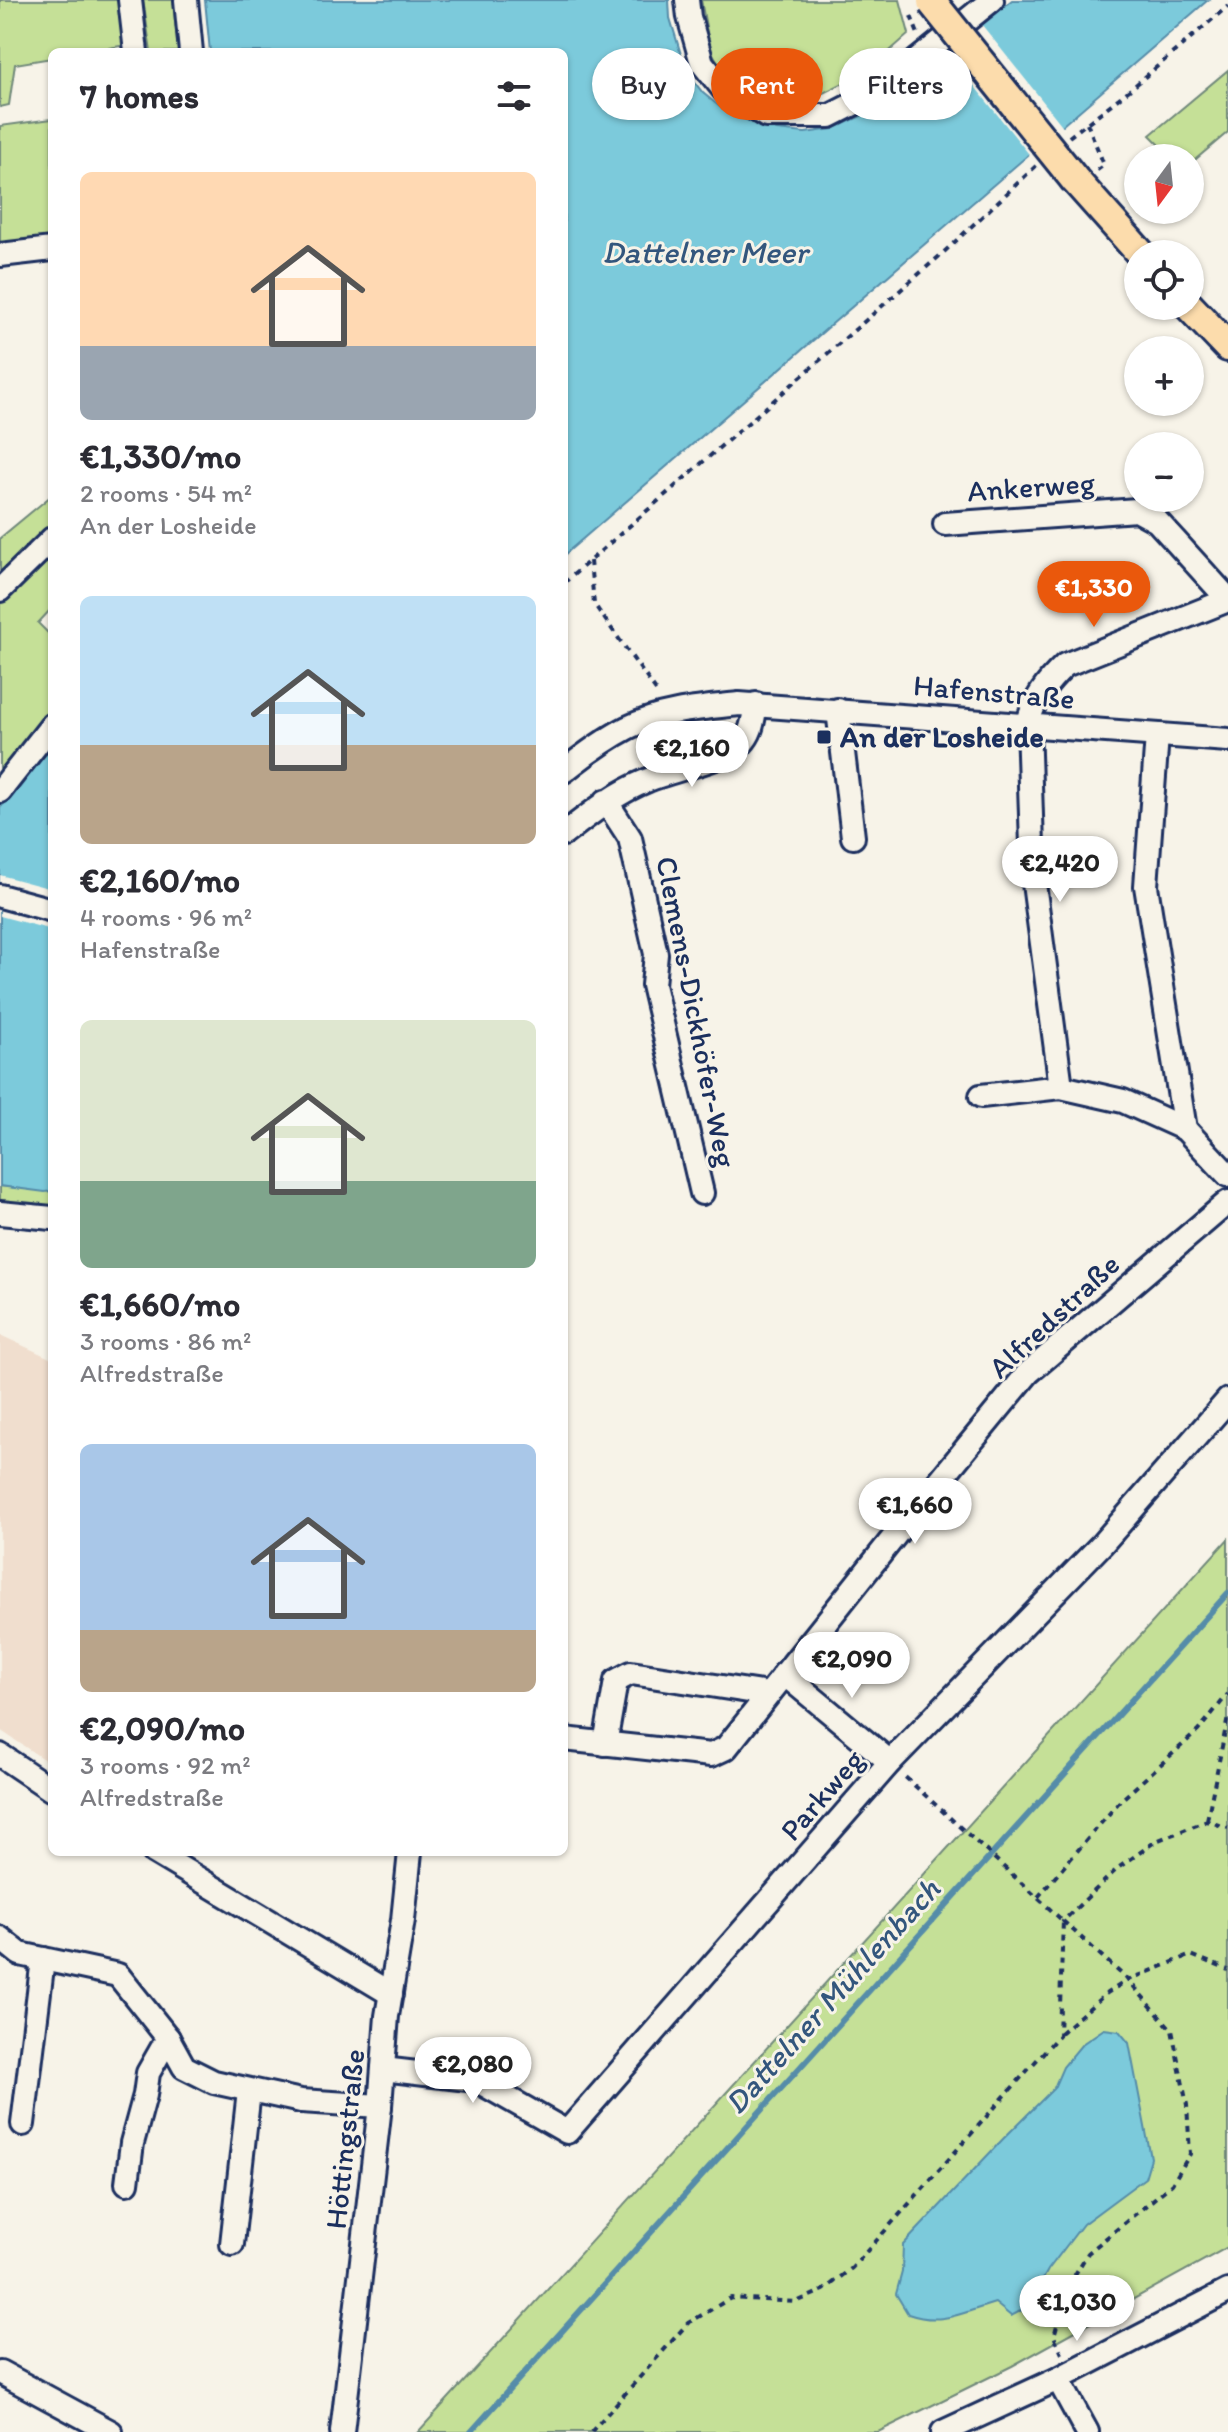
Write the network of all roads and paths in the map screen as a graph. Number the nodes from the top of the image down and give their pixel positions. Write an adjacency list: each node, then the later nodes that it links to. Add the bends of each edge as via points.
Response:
1 (130, 0): 7 (street)
2 (186, 0): 8 (street)
3 (687, 0): 4 (street, via 702,63 724,90 766,116 830,116 879,91)
4 (992, 0)
5 (931, 1): 13 (main road, bridge)
6 (1228, 6): 9 (path)
7 (136, 48)
8 (191, 48)
9 (1087, 123): 10 (path); 12 (path)
10 (1067, 139)
11 (1045, 158): 20 (path)
12 (1104, 165)
13 (1129, 240)
14 (48, 249): 15 (street)
15 (0, 255)
16 (1202, 320): 17 (main road)
17 (1228, 347)
18 (945, 524): 23 (street, Ankerweg, via 1137,510 1157,521)
19 (48, 543): 22 (street)
20 (590, 560): 21 (path); 26 (path, via 594,604)
21 (568, 579)
22 (0, 590)
23 (1228, 599): 27 (street, via 1065,665 1045,684)
24 (756, 704): 25 (street, Hafenstraße); 26 (street, Hafenstraße); 33 (street, via 752,730 740,746)
25 (838, 710): 27 (street, Hafenstraße); 35 (street)
26 (672, 714): 31 (street, Hafenstraße, via 630,727)
27 (1028, 724): 29 (street, Hafenstraße); 38 (street, via 1033,876)
28 (48, 730): 32 (street)
29 (1157, 735): 30 (street, Hafenstraße); 40 (street, via 1146,886)
30 (1228, 740)
31 (568, 768)
32 (0, 791)
33 (606, 801): 34 (street); 42 (street, Clemens-Dickhöfer-Weg, via 630,838 637,865 656,954 653,985)
34 (568, 831)
35 (853, 837)
36 (0, 896): 37 (street)
37 (48, 909)
38 (1061, 1087): 39 (street); 40 (street, via 1123,1101)
39 (981, 1096)
40 (1185, 1129): 41 (street)
41 (1228, 1175)
42 (702, 1193)
43 (1228, 1202): 47 (street, Alfredstraße, via 1028,1373)
44 (0, 1213): 45 (street)
45 (48, 1218)
46 (1228, 1400): 54 (street, Parkweg, via 1102,1544)
47 (784, 1674): 48 (street, Alfredstraße); 54 (street)
48 (768, 1694): 52 (street, Alfredstraße, via 726,1748 711,1755); 52 (street, via 631,1673 616,1681)
49 (1228, 1694): 60 (path, via 1198,1731 1120,1801)
50 (1228, 1717): 56 (path)
51 (568, 1739): 52 (street, Alfredstraße)
52 (605, 1744)
53 (0, 1755): 55 (street)
54 (890, 1762): 60 (path); 69 (street, Parkweg, via 567,2132 476,2080)
55 (48, 1787)
56 (1207, 1821): 57 (path); 61 (path, via 1156,1841 1118,1868)
57 (1228, 1828)
58 (161, 1856): 66 (street)
59 (410, 1856): 66 (street, Höttingstraße)
60 (1038, 1897): 61 (path)
61 (1063, 1921): 65 (path); 67 (path)
62 (0, 1938): 63 (street, via 20,1954)
63 (43, 1959): 68 (street, via 118,1975); 72 (street)
64 (1228, 1970): 65 (path, via 1191,1955)
65 (1128, 1980): 67 (path); 77 (path, via 1172,2030 1187,2105 1190,2154 1172,2184 1088,2253 1068,2286 1054,2336)
66 (391, 1994): 69 (street, Höttingstraße)
67 (1059, 2035): 80 (path, via 852,2268 824,2290 796,2302 731,2298 688,2323)
68 (168, 2038): 70 (street, via 184,2067); 73 (street, via 148,2073)
69 (383, 2069): 71 (street, Höttingstraße)
70 (249, 2091): 71 (street, via 301,2101); 74 (street)
71 (380, 2106): 79 (street, Höttingstraße)
72 (23, 2124)
73 (127, 2183)
74 (232, 2244)
75 (1228, 2291): 77 (street)
76 (0, 2372): 78 (street)
77 (1064, 2375): 81 (street); 82 (street)
78 (111, 2432)
79 (342, 2432)
80 (591, 2432)
81 (943, 2432)
82 (1087, 2432)

